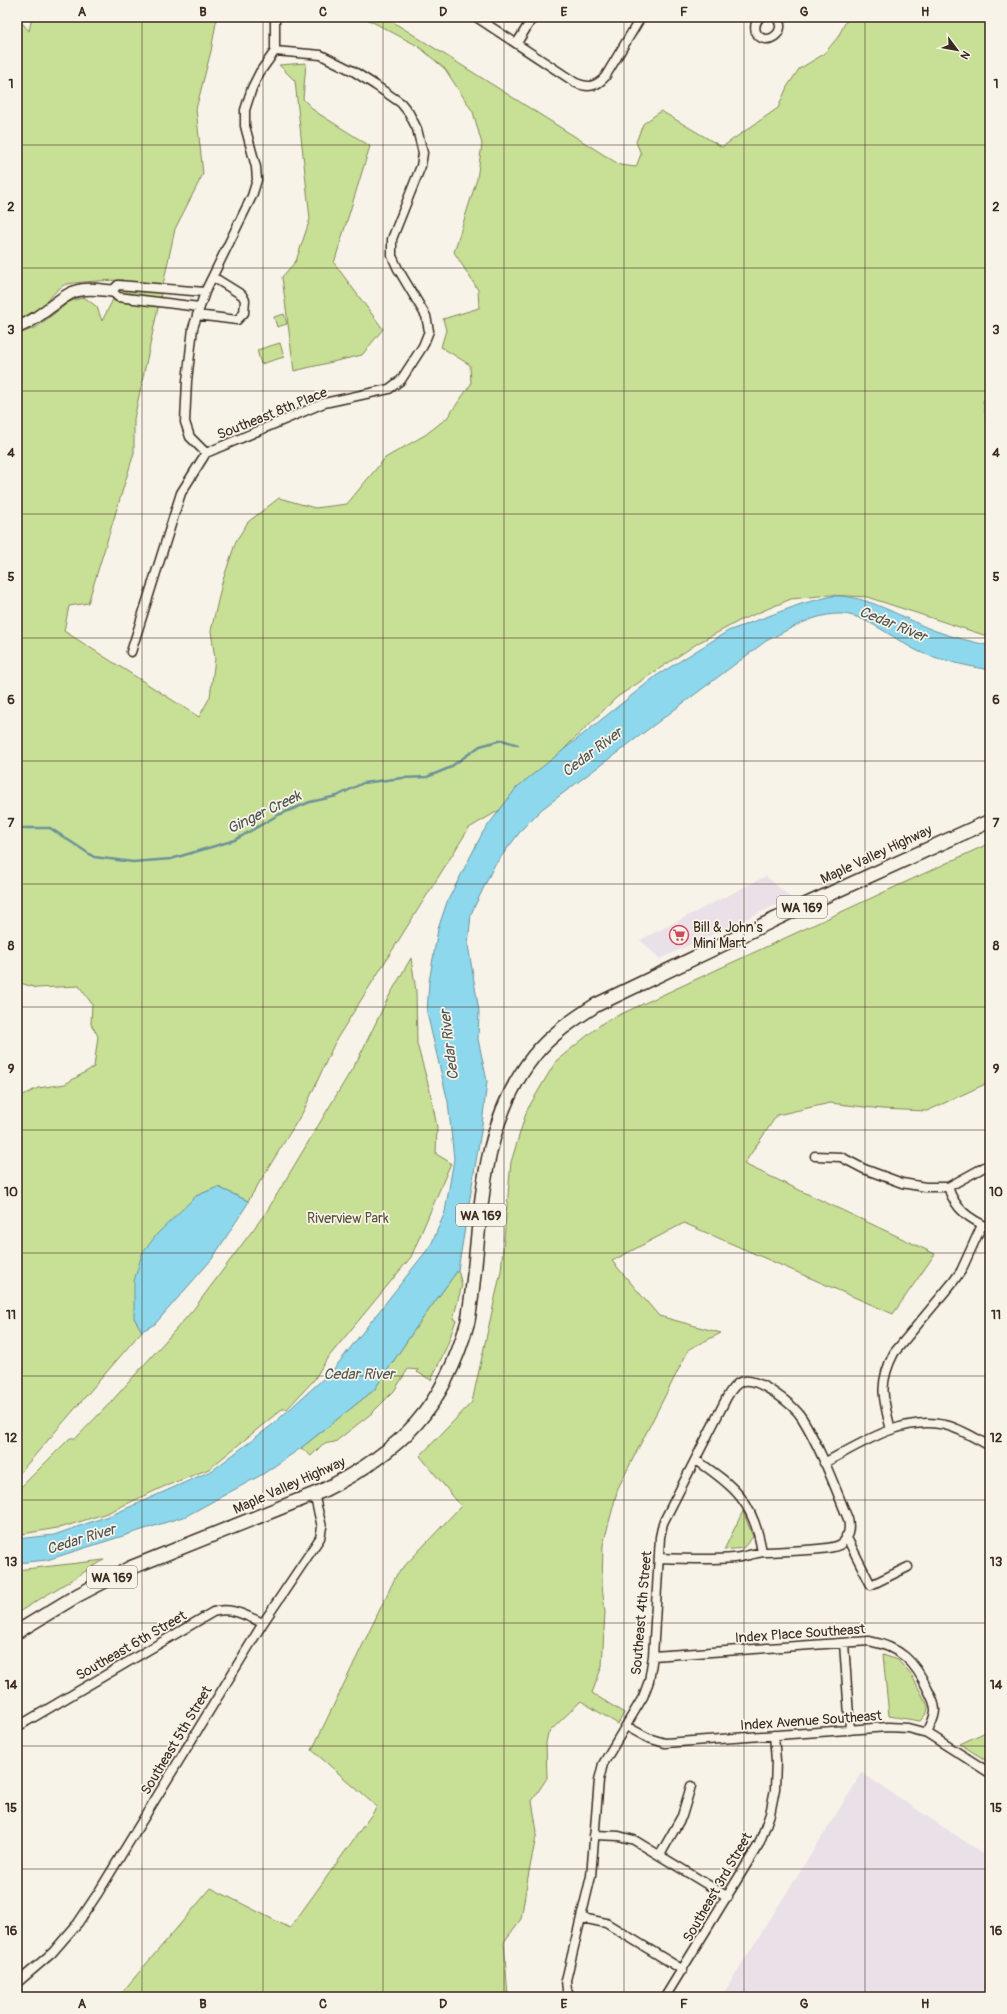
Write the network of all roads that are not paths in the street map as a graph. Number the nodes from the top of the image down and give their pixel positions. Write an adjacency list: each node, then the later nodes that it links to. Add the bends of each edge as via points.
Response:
1 (275, 17): 8 (street)
2 (476, 17): 7 (street)
3 (533, 17): 7 (street)
4 (641, 17): 7 (street, via 605,77 593,85 585,86 576,82)
5 (760, 17): 6 (street, via 756,21 756,30 760,37 768,39 776,37 780,30 780,22)
6 (776, 17)
7 (517, 43)
8 (275, 51): 9 (street, via 260,72 245,110 245,126 257,180 252,196); 15 (street, Southeast 8th Place, via 322,55 375,85 401,103 409,113 417,129 423,153 422,166 392,240 392,256 426,316 429,331 423,346 401,380 389,389 324,403)
9 (213, 277): 11 (street); 13 (street, via 242,295 245,300 244,313 237,320)
10 (112, 291): 11 (street, via 118,285); 12 (street, via 118,297); 14 (street, via 79,290 65,297 41,316)
11 (206, 292): 12 (street)
12 (199, 307): 13 (street)
13 (197, 315): 15 (street, via 187,381 185,422 190,437)
14 (17, 327)
15 (206, 453): 16 (street, Southeast 8th Place, via 181,493)
16 (131, 652)
17 (990, 821): 26 (main road, Maple Valley Highway / WA 169, via 805,905 596,1005 548,1041 533,1056 519,1078 505,1102 494,1132 484,1182 468,1321 462,1344 441,1389 403,1438 379,1458 350,1477)
18 (815, 1156): 20 (street, via 841,1157 864,1169 902,1183)
19 (990, 1164): 20 (street)
20 (948, 1187): 21 (street, via 958,1208)
21 (986, 1226): 22 (street, via 961,1271 894,1354 888,1366 883,1378 883,1397)
22 (891, 1430): 23 (street, via 914,1424 946,1425); 25 (street)
23 (990, 1446)
24 (696, 1460): 25 (street, Southeast 4th Street, via 734,1386 743,1381 753,1380 802,1416); 28 (street, via 722,1478 741,1496 752,1515); 29 (street, Southeast 4th Street, via 663,1523)
25 (824, 1463): 27 (street, via 848,1519 850,1528)
26 (314, 1494): 31 (street, Southeast 5th Street, via 322,1527 320,1538); 32 (main road, Maple Valley Highway / WA 169, via 130,1568 78,1595)
27 (846, 1536): 28 (street, via 841,1544 828,1548); 30 (street, via 871,1585)
28 (762, 1552): 29 (street, via 711,1559)
29 (660, 1558): 34 (street, Southeast 4th Street)
30 (908, 1567)
31 (263, 1623): 36 (street, Southeast 6th Street, via 233,1610 222,1609 213,1612); 47 (street, Southeast 5th Street, via 78,1923 52,1953)
32 (17, 1632)
33 (844, 1643): 34 (street, Index Place Southeast); 37 (street); 38 (street, Index Place Southeast, via 869,1641 885,1644 898,1651 919,1671 934,1704 935,1712)
34 (653, 1656): 35 (street, Southeast 4th Street, via 649,1681 643,1697)
35 (626, 1726): 39 (street, Index Avenue Southeast, via 648,1738 665,1743); 42 (street, Southeast 4th Street, via 603,1764)
36 (17, 1727)
37 (850, 1730): 38 (street, Index Avenue Southeast, via 888,1727 908,1728); 39 (street, Index Avenue Southeast)
38 (927, 1733): 40 (street, Index Avenue Southeast)
39 (774, 1735): 44 (street, Southeast 3rd Street, via 775,1789 770,1814 759,1844)
40 (990, 1773)
41 (691, 1786): 43 (street, via 682,1816)
42 (594, 1835): 43 (street, via 619,1836 634,1840); 45 (street, Southeast 4th Street, via 591,1876)
43 (660, 1855): 44 (street)
44 (728, 1897): 46 (street, Southeast 3rd Street)
45 (582, 1918): 46 (street, via 606,1923); 48 (street, Southeast 4th Street, via 566,1980)
46 (683, 1970): 49 (street, Southeast 3rd Street)
47 (17, 1983)
48 (570, 1997)
49 (665, 1997)

